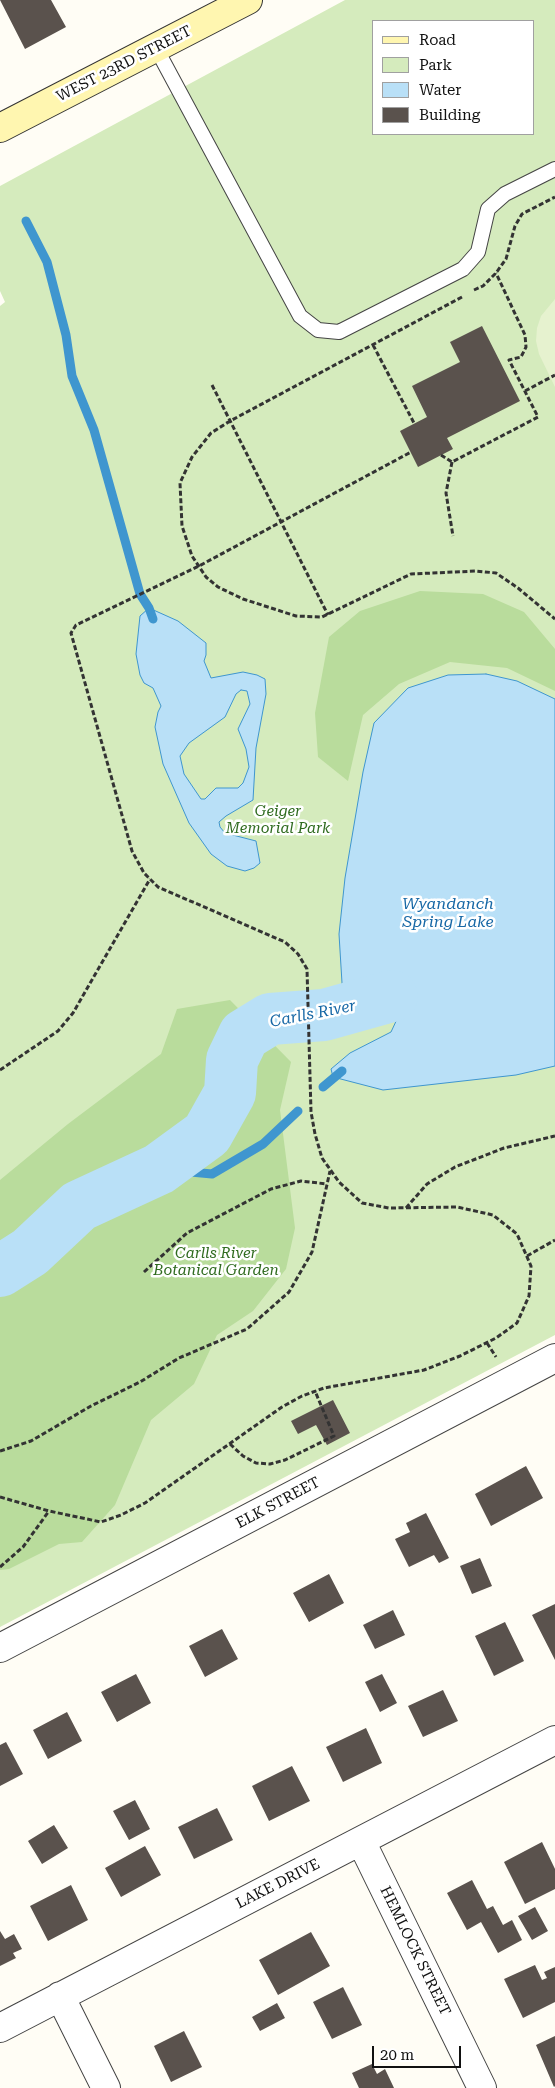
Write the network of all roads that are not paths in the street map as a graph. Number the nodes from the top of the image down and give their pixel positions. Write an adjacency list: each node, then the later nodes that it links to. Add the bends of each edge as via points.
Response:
1 (248, 0): 2 (street, WEST 23RD STREET)
2 (156, 48): 3 (street, WEST 23RD STREET); 4 (lane, via 300,316 318,330 339,332 463,269 478,252 488,209 505,194)
3 (0, 128)
4 (555, 169)
5 (555, 1358): 6 (street, ELK STREET)
6 (0, 1648)
7 (555, 1740): 8 (street, LAKE DRIVE)
8 (361, 1841): 9 (street, LAKE DRIVE); 12 (street, HEMLOCK STREET)
9 (60, 1996): 10 (street, LAKE DRIVE); 11 (street)
10 (0, 2028)
11 (106, 2088)
12 (482, 2088)

